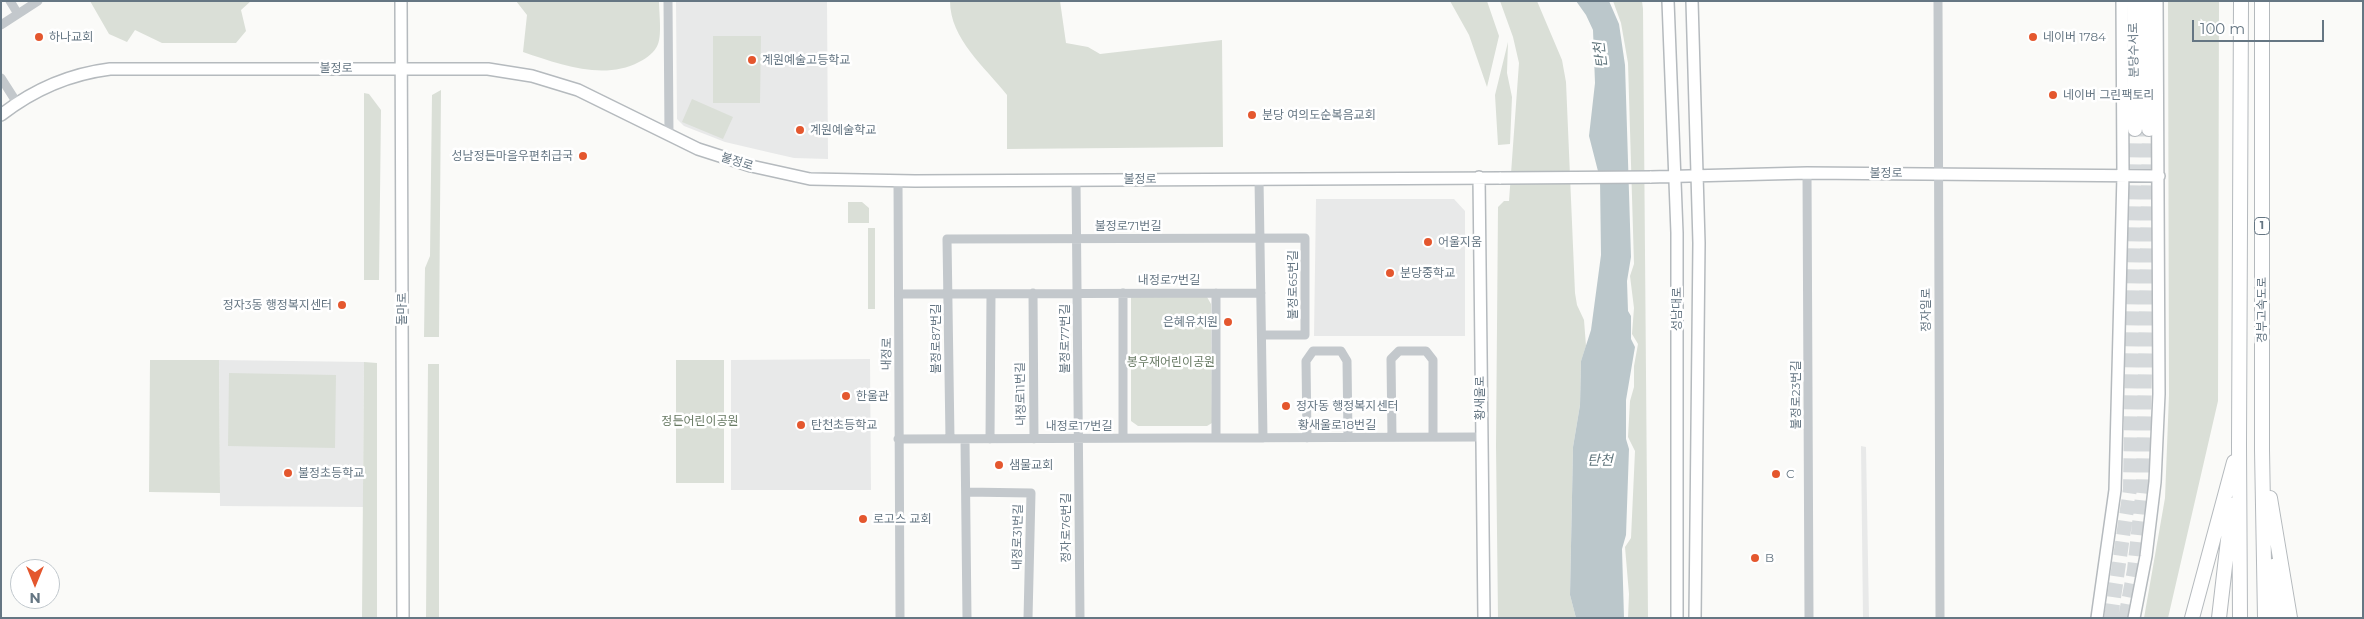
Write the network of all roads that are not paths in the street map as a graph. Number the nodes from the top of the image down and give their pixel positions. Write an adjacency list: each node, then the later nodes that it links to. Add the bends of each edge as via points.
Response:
1 (10, 1): 14 (street)
2 (38, 1): 14 (street)
3 (401, 1): 16 (main road, 돌마로)
4 (668, 1): 20 (street)
5 (1668, 1): 24 (main road, 성남대로)
6 (1692, 1): 25 (main road, 성남대로)
7 (1938, 1): 22 (street, 정자일로)
8 (2122, 1): 23 (main road)
9 (2134, 1): 10 (highway, 분당수서로, via 2142,129)
10 (2148, 1)
11 (2157, 1): 26 (main road)
12 (2241, 1): 58 (highway, 경부고속도로 / 1)
13 (2262, 1): 59 (highway, 경부고속도로 / 1)
14 (18, 14): 15 (street)
15 (1, 25)
16 (401, 67): 18 (main road, 불정로, via 110,69 80,74 46,86); 20 (main road, 불정로, via 488,68 532,76 578,90); 61 (main road, 돌마로)
17 (1, 78): 18 (street)
18 (17, 103): 19 (main road, 불정로)
19 (1, 115)
20 (669, 136): 30 (main road, 불정로, via 730,160 785,175 810,179)
21 (1807, 173): 22 (main road, 불정로); 25 (main road, 불정로); 69 (street, 불정로23번길)
22 (1938, 173): 23 (main road, 불정로); 70 (street, 정자일로)
23 (2123, 175): 26 (main road, 불정로); 71 (main road, via 2115,490)
24 (1675, 176): 25 (main road, 불정로); 27 (main road, 불정로, bridge); 67 (main road, 성남대로)
25 (1696, 176): 68 (main road, 성남대로, via 1699,243)
26 (2159, 176): 72 (main road, via 2159,394 2155,482)
27 (1479, 177): 28 (main road, 불정로); 46 (main road, 황새울로)
28 (1259, 179): 29 (main road, 불정로); 33 (street)
29 (1076, 180): 30 (main road, 불정로); 31 (street, 불정로77번길)
30 (898, 181): 38 (street, 내정로)
31 (1077, 238): 32 (street, 불정로71번길); 39 (street, 불정로87번길, via 947,239); 41 (street, 불정로77번길)
32 (1178, 238): 33 (street, 불정로65번길)
33 (1260, 238): 37 (street); 42 (street, 불정로65번길, via 1305,238 1305,335)
34 (1033, 293): 40 (street, 내정로7번길); 41 (street, 내정로7번길); 56 (street, 내정로11번길)
35 (1123, 293): 36 (street, 내정로7번길); 41 (street, 내정로7번길); 47 (street, 내정로7번길)
36 (1216, 293): 37 (street, 내정로7번길); 49 (street, 내정로7번길)
37 (1261, 293): 42 (street)
38 (900, 294): 39 (street, 내정로7번길); 52 (street, 내정로)
39 (948, 294): 40 (street, 내정로7번길); 53 (street, 불정로87번길)
40 (991, 294): 55 (street)
41 (1077, 294): 57 (street, 불정로77번길)
42 (1262, 335): 50 (street)
43 (1348, 437): 44 (street, 황새울로18번길); 51 (street, 황새울로18번길); 51 (street, via 1347,361 1341,351 1313,351 1306,361)
44 (1392, 437): 45 (street, 황새울로18번길); 45 (street, via 1391,359 1398,351 1426,351 1433,360)
45 (1433, 437): 46 (street, 황새울로18번길)
46 (1481, 437): 66 (main road, 황새울로)
47 (1123, 438): 48 (street, 내정로17번길); 57 (street, 내정로17번길)
48 (1194, 438): 49 (street, 황새울로18번길)
49 (1216, 438): 50 (street, 황새울로18번길)
50 (1263, 438): 51 (street, 황새울로18번길)
51 (1307, 438)
52 (898, 439): 53 (street, 내정로17번길); 62 (street, 내정로)
53 (950, 439): 54 (street, 내정로17번길)
54 (965, 439): 55 (street, 내정로17번길); 60 (street)
55 (990, 439): 56 (street, 내정로17번길)
56 (1034, 439): 57 (street, 내정로17번길)
57 (1078, 439): 65 (street, 정자로76번길)
58 (2239, 445): 73 (highway); 74 (highway, 1); 75 (highway, 경부고속도로 / 1)
59 (2262, 450): 76 (highway, 경부고속도로 / 1); 77 (highway, 1); 78 (highway)
60 (966, 492): 63 (street); 64 (street, 내정로31번길, via 1031,493)
61 (403, 618)
62 (900, 618)
63 (967, 618)
64 (1028, 618)
65 (1080, 618)
66 (1484, 618)
67 (1677, 618)
68 (1695, 618)
69 (1809, 618)
70 (1940, 618)
71 (2097, 618)
72 (2134, 618)
73 (2192, 618)
74 (2219, 618)
75 (2240, 618)
76 (2265, 618)
77 (2278, 618)
78 (2290, 618)

